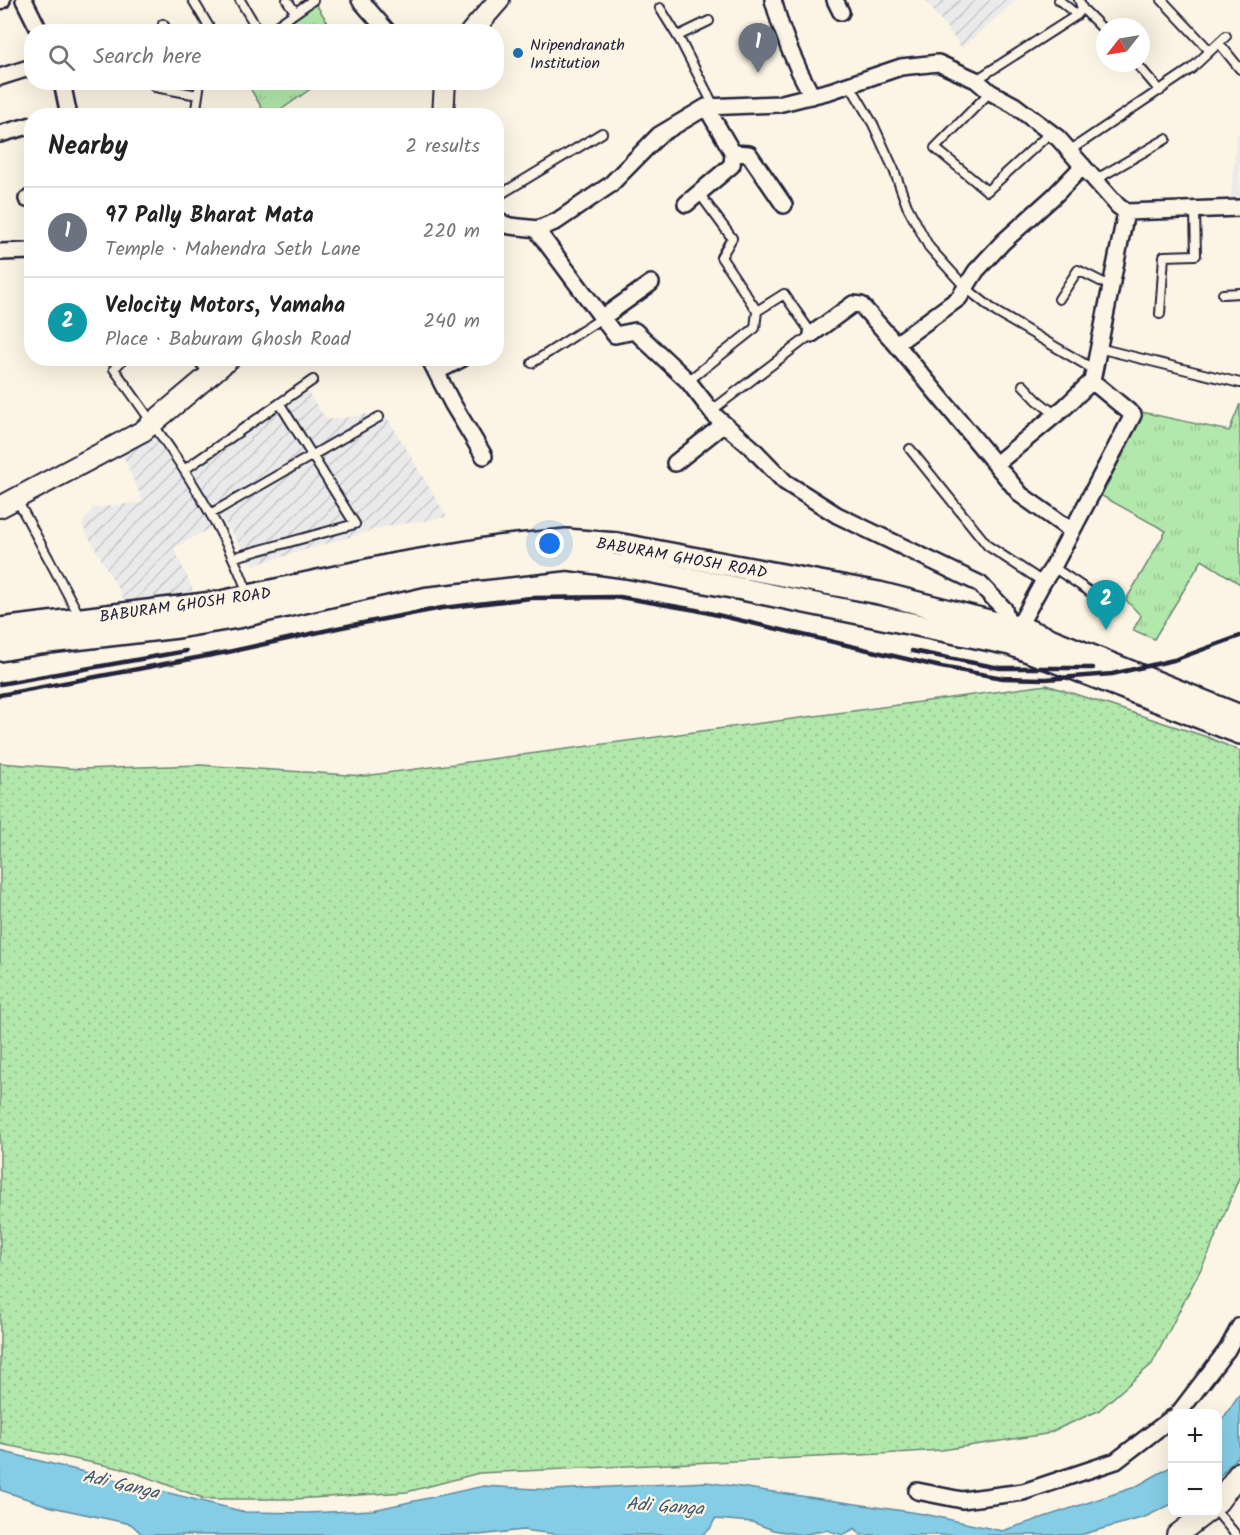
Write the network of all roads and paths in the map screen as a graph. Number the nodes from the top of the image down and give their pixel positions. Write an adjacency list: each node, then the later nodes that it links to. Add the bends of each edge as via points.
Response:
1 (24, 0): 17 (street)
2 (194, 0): 18 (lane)
3 (240, 0): 19 (lane)
4 (287, 0): 13 (lane)
5 (313, 0): 13 (lane)
6 (360, 0): 21 (street)
7 (499, 0): 22 (street)
8 (773, 0): 40 (street, via 795,65)
9 (1059, 0): 14 (lane)
10 (1162, 0): 26 (lane)
11 (1081, 4): 14 (lane); 16 (lane)
12 (660, 8): 23 (lane)
13 (295, 12): 20 (lane)
14 (1077, 15): 31 (lane)
15 (709, 21): 23 (lane)
16 (1096, 21)
17 (36, 24)
18 (208, 24)
19 (254, 24)
20 (279, 24)
21 (381, 24)
22 (478, 24)
23 (678, 36): 41 (lane)
24 (1226, 36): 25 (lane)
25 (1219, 43): 26 (lane); 27 (lane)
26 (1210, 51): 37 (lane)
27 (1240, 69)
28 (24, 70): 30 (street)
29 (1144, 72): 37 (lane)
30 (0, 77)
31 (976, 80): 32 (street, via 938,63 901,67); 38 (street)
32 (850, 85): 40 (street); 67 (lane, via 873,124 907,206 929,247)
33 (62, 90): 42 (street)
34 (171, 90): 39 (lane)
35 (199, 90): 39 (lane)
36 (443, 90): 44 (street)
37 (1160, 90): 50 (lane)
38 (990, 92): 47 (street); 47 (lane, via 935,148 987,191)
39 (198, 95): 43 (lane)
40 (812, 96): 41 (street, via 778,104)
41 (710, 106): 51 (street); 62 (street, via 659,135 610,185 557,221)
42 (63, 108)
43 (196, 108)
44 (443, 108)
45 (24, 127): 48 (street)
46 (602, 133): 54 (lane)
47 (1050, 133): 50 (street)
48 (0, 134)
49 (1166, 139): 53 (lane)
50 (1069, 151): 52 (street)
51 (733, 153): 55 (street, via 732,165); 57 (street, via 749,154)
52 (1083, 166): 53 (street); 67 (street, via 1002,242)
53 (1095, 180): 60 (street)
54 (504, 192)
55 (699, 193): 56 (street); 71 (lane, via 732,238 721,257)
56 (686, 204)
57 (784, 205)
58 (1240, 208): 59 (street)
59 (1195, 211): 60 (street); 72 (lane, via 1196,255 1164,256)
60 (1126, 212): 66 (street)
61 (504, 224): 62 (street)
62 (536, 229): 73 (street)
63 (24, 251): 64 (street)
64 (0, 252)
65 (651, 283): 73 (street)
66 (1110, 286): 70 (lane, via 1078,270); 76 (street)
67 (966, 288): 75 (street, via 960,298); 81 (lane)
68 (1240, 293): 69 (lane)
69 (1223, 294)
70 (1059, 299)
71 (757, 311): 74 (lane, via 784,294); 83 (lane, via 755,327)
72 (1160, 314)
73 (602, 318): 77 (lane); 83 (street, via 615,335 635,331)
74 (812, 334): 75 (street, via 853,304 861,305); 87 (lane)
75 (896, 344): 96 (street)
76 (1098, 348): 81 (street); 84 (lane)
77 (532, 363)
78 (117, 366): 90 (lane, via 114,369)
79 (206, 366): 90 (street)
80 (433, 366): 94 (street)
81 (1092, 375): 88 (street); 100 (street, via 1133,415)
82 (314, 380): 86 (lane)
83 (688, 381): 87 (street)
84 (1240, 383)
85 (1023, 385): 88 (lane)
86 (280, 404): 93 (lane); 97 (lane)
87 (711, 411): 91 (street)
88 (1056, 415): 96 (street)
89 (379, 417): 93 (lane)
90 (153, 422): 97 (lane); 98 (street, via 143,431)
91 (724, 424): 95 (street); 108 (street, via 785,482 837,515 980,584 1004,609)
92 (910, 449): 103 (lane, via 988,546)
93 (312, 456): 99 (lane); 101 (lane, via 355,524)
94 (484, 456)
95 (675, 464)
96 (996, 464): 100 (street, via 1021,495)
97 (184, 470): 99 (lane)
98 (8, 502): 106 (lane)
99 (212, 513): 101 (lane)
100 (1072, 531): 102 (street)
101 (235, 557): 105 (lane)
102 (1053, 567): 103 (street); 104 (lane, via 1099,598 1106,590)
103 (1042, 582): 108 (street)
104 (1118, 596)
105 (249, 597): 106 (main road, BABURAM GHOSH ROAD); 108 (main road, BABURAM GHOSH ROAD, via 396,564 566,540 616,544 879,593)
106 (81, 618): 107 (main road, BABURAM GHOSH ROAD)
107 (0, 629)
108 (1012, 632): 109 (main road, BABURAM GHOSH ROAD, via 568,559 423,575 238,617); 110 (main road, BABURAM GHOSH ROAD); 111 (main road, BABURAM GHOSH ROAD)
109 (0, 650)
110 (1240, 716)
111 (1240, 733)
112 (1240, 1326): 113 (street, via 1227,1350)
113 (1181, 1409)
114 (1168, 1422): 116 (street, via 1116,1461 1023,1492 962,1500)
115 (1240, 1472): 117 (street)
116 (917, 1491)
117 (1222, 1497)
118 (1200, 1517): 120 (street)
119 (1221, 1517): 121 (lane)
120 (1177, 1535)
121 (1236, 1535)

